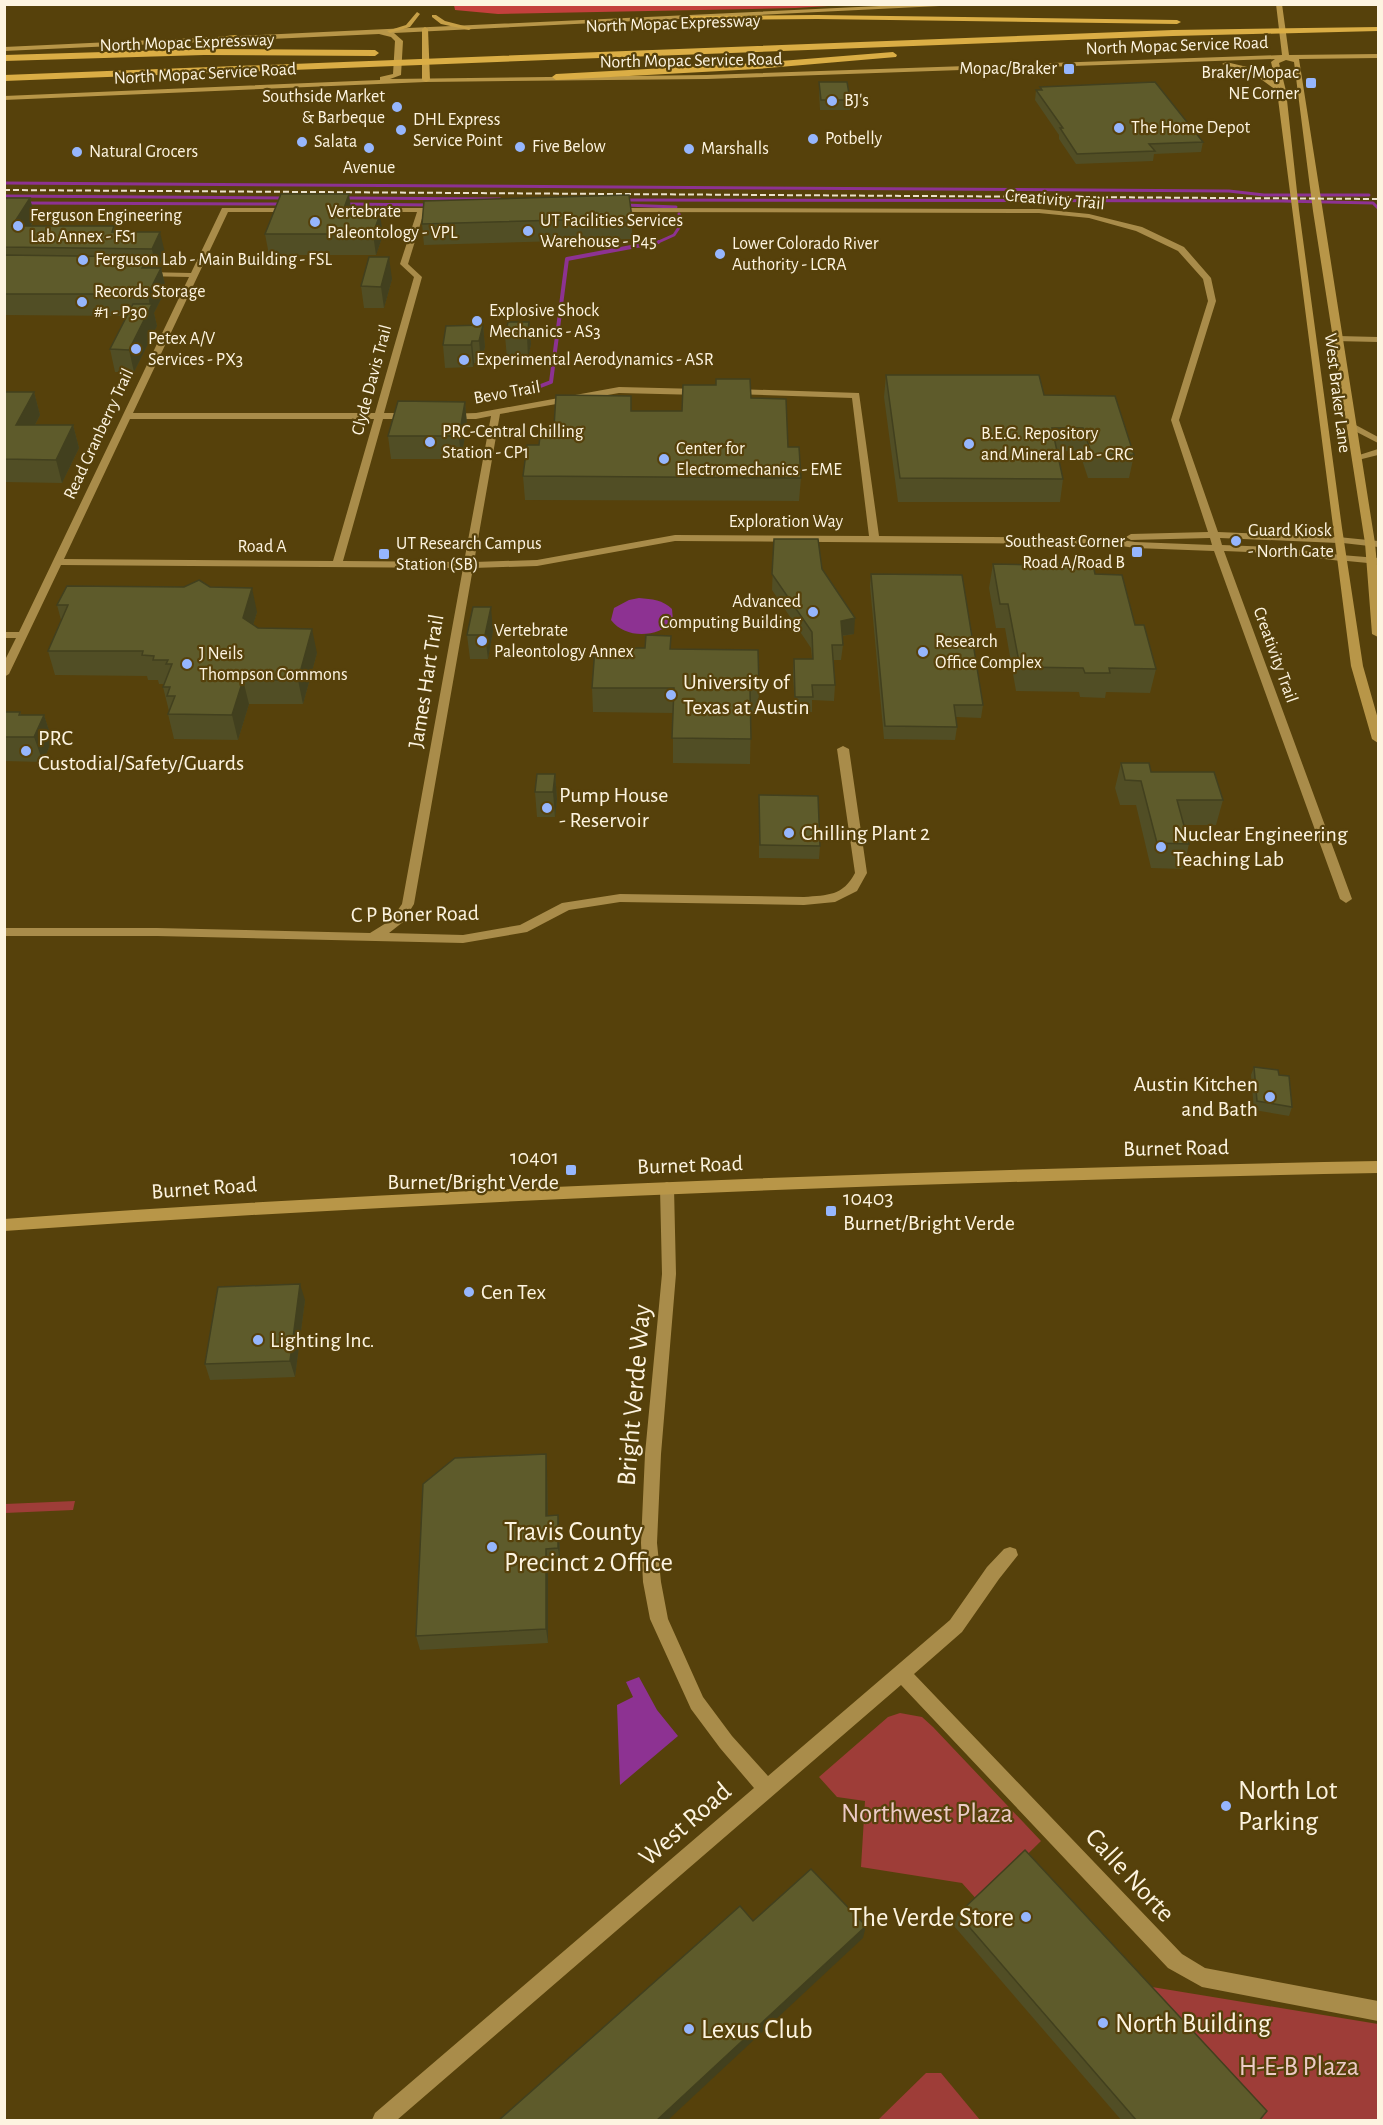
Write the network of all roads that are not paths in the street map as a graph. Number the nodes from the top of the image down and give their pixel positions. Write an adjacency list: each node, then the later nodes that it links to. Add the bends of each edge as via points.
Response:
1 (417, 4): 5 (main road)
2 (977, 4): 4 (main road, North Mopac Service Road)
3 (1279, 4): 24 (main road, West Braker Lane)
4 (957, 5): 6 (main road, North Mopac Service Road)
5 (417, 14): 15 (main road, via 408,26); 16 (main road, via 418,26)
6 (686, 18): 10 (highway); 12 (main road, North Mopac Service Road)
7 (1274, 19): 8 (highway)
8 (1286, 19)
9 (1187, 21): 10 (highway)
10 (1177, 22): 13 (highway)
11 (1378, 22): 31 (highway, via 1166,26)
12 (468, 28): 16 (main road, North Mopac Service Road); 16 (main road, via 443,23 435,12 435,24)
13 (979, 29)
14 (373, 31): 15 (main road, North Mopac Service Road); 18 (main road, North Mopac Service Road); 35 (main road, via 397,37 399,41 397,75)
15 (390, 31): 16 (main road, North Mopac Service Road)
16 (425, 31): 32 (main road)
17 (1378, 31): 19 (highway, North Mopac Expressway); 34 (highway, via 1173,33)
18 (236, 38): 20 (main road, North Mopac Service Road); 26 (highway)
19 (1093, 40): 22 (highway); 34 (highway, North Mopac Expressway)
20 (4, 49)
21 (435, 50): 23 (highway, North Mopac Expressway)
22 (944, 52)
23 (375, 53): 26 (highway); 31 (highway, North Mopac Expressway)
24 (1286, 54): 27 (main road, North Mopac Service Road); 29 (main road, North Mopac Service Road); 36 (main road, West Braker Lane, via 1275,61); 45 (main road, West Braker Lane, via 1297,61 1303,76 1313,184)
25 (898, 55): 33 (highway)
26 (4, 56)
27 (1369, 56): 28 (main road, North Mopac Service Road); 30 (main road)
28 (1378, 56)
29 (1166, 61): 33 (main road, North Mopac Service Road, via 730,77); 36 (main road, via 1233,65 1266,76)
30 (1320, 64)
31 (4, 69)
32 (426, 77): 33 (main road, North Mopac Service Road); 35 (main road, North Mopac Service Road)
33 (556, 77)
34 (4, 80)
35 (371, 82): 37 (main road, North Mopac Service Road)
36 (1282, 91): 60 (main road, West Braker Lane)
37 (4, 98)
38 (305, 210): 44 (street, Read Granberry Trail, via 225,210)
39 (328, 210): 40 (street)
40 (421, 210): 41 (street); 51 (street, Clyde Davis Trail, via 404,264 418,277)
41 (456, 210)
42 (599, 210): 58 (street, Creativity Trail, via 1039,211 1089,216 1139,229 1181,249 1207,278 1212,301 1175,420)
43 (134, 274): 44 (street)
44 (193, 275): 50 (street, Read Granberry Trail)
45 (1338, 339): 46 (street); 54 (main road, West Braker Lane)
46 (1378, 340)
47 (714, 392): 49 (street, Bevo Trail, via 619,390)
48 (726, 392): 59 (street, via 856,394)
49 (496, 412): 53 (street, Bevo Trail); 68 (street, James Hart Trail)
50 (126, 416): 51 (street); 66 (street, Read Granberry Trail)
51 (381, 416): 52 (street); 67 (street, Clyde Davis Trail)
52 (428, 416)
53 (440, 416)
54 (1352, 426): 55 (street); 57 (main road, West Braker Lane)
55 (1378, 440)
56 (1378, 452): 57 (street)
57 (1358, 458): 62 (main road, West Braker Lane)
58 (1214, 535): 60 (street, Exploration Way); 61 (street, Exploration Way, via 1141,536); 63 (street, Creativity Trail)
59 (874, 539): 61 (street, Exploration Way); 68 (street, Exploration Way, via 675,538 547,562)
60 (1338, 540): 62 (street); 64 (main road, West Braker Lane)
61 (1108, 541): 63 (street, Exploration Way)
62 (1374, 544): 65 (main road, West Braker Lane)
63 (1219, 550): 64 (street, Exploration Way, via 1275,550); 75 (street, Creativity Trail)
64 (1341, 558): 65 (street); 73 (main road, West Braker Lane, via 1358,666)
65 (1375, 560): 69 (main road, West Braker Lane)
66 (57, 562): 67 (street, Road A); 71 (street, Read Granberry Trail)
67 (337, 564): 68 (street, Road A)
68 (467, 565): 77 (street, James Hart Trail, via 408,904 391,928)
69 (1378, 634)
70 (4, 635): 71 (street)
71 (24, 635): 72 (street, Read Granberry Trail)
72 (4, 674)
73 (1378, 739)
74 (843, 749): 77 (street, C P Boner Road, via 861,873 853,888 835,898 620,898 566,906 523,929 463,939)
75 (1346, 899)
76 (4, 932): 77 (street, C P Boner Road)
77 (368, 937)
78 (1378, 1167): 79 (main road, Burnet Road, via 982,1175)
79 (667, 1188): 80 (main road, Burnet Road, via 206,1210); 83 (street, Bright Verde Way, via 669,1274 653,1454 649,1543 652,1582 659,1619 697,1703)
80 (4, 1225)
81 (1010, 1555): 82 (street, West Road, via 956,1626)
82 (901, 1672): 83 (street, West Road); 84 (street, Calle Norte, via 1187,1970 1202,1977)
83 (766, 1788): 85 (street, West Road)
84 (1378, 2011)
85 (382, 2121)

